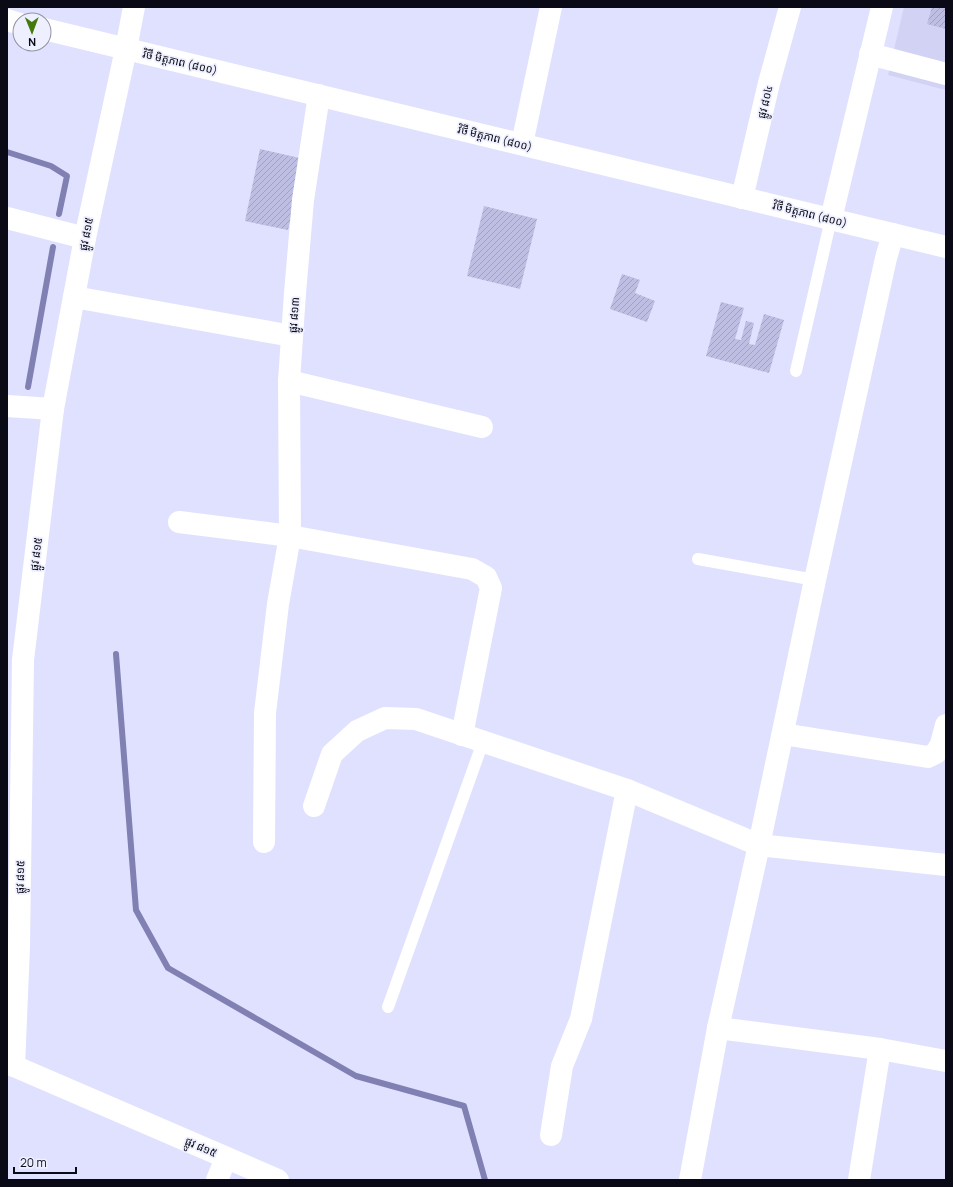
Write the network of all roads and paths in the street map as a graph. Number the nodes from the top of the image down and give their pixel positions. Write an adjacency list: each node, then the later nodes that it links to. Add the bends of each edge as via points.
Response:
1 (134, 7): 6 (street, ផ្លូវ ៨១៥)
2 (551, 7): 10 (street)
3 (790, 7): 11 (street, ផ្លូវ ៨០៤)
4 (882, 7): 7 (street)
5 (52, 31): 6 (street, វិថី មិត្តភាព (៨០០))
6 (126, 49): 9 (street, វិថី មិត្តភាព (៨០០)); 15 (street, ផ្លូវ ៨១៥)
7 (870, 54): 8 (street); 13 (street)
8 (946, 74)
9 (319, 95): 10 (street, វិថី មិត្តភាព (៨០០)); 18 (street, ផ្លូវ ៨១៣, via 303,200)
10 (522, 144): 11 (street, វិថី មិត្តភាព (៨០០))
11 (742, 198): 13 (street, វិថី មិត្តភាព (៨០០))
12 (7, 218): 15 (street)
13 (830, 219): 14 (street, វិថី មិត្តភាព (៨០០)); 19 (lane)
14 (893, 234): 16 (street, វិថី មិត្តភាព (៨០០)); 27 (street)
15 (85, 238): 17 (street, ផ្លូវ ៨១៥)
16 (946, 247)
17 (74, 297): 18 (street); 22 (street, ផ្លូវ ៨១៥)
18 (292, 336): 20 (street, ផ្លូវ ៨១៣)
19 (796, 371)
20 (289, 382): 23 (street); 25 (street, ផ្លូវ ៨១៣)
21 (7, 406): 22 (street)
22 (53, 409): 28 (street, ផ្លូវ ៨១៥)
23 (482, 427)
24 (179, 522): 25 (street)
25 (290, 536): 31 (street, via 472,569 486,577 491,588); 35 (street, ផ្លូវ ៨១៣, via 278,604 265,712)
26 (698, 559): 27 (lane)
27 (815, 580): 30 (street)
28 (15, 659): 38 (street, ផ្លូវ ៨១៥)
29 (946, 725): 30 (street, via 936,753 928,757)
30 (783, 734): 36 (street)
31 (462, 735): 32 (street); 34 (street, via 416,719 385,718 357,731 332,754)
32 (483, 742): 33 (street); 40 (lane)
33 (627, 790): 36 (street); 45 (street, via 581,1019 562,1066)
34 (314, 806)
35 (264, 842)
36 (759, 846): 37 (street); 41 (street)
37 (946, 865)
38 (20, 947): 39 (street); 44 (street, ផ្លូវ ៨១៥)
39 (7, 973)
40 (388, 1007)
41 (718, 1028): 42 (street); 49 (street)
42 (880, 1049): 43 (street); 50 (street)
43 (946, 1061)
44 (10, 1064): 46 (street, ផ្លូវ ៨១៥)
45 (551, 1135)
46 (226, 1158): 47 (street); 48 (street, ផ្លូវ ៨១៥)
47 (217, 1180)
48 (278, 1180)
49 (690, 1180)
50 (859, 1180)

